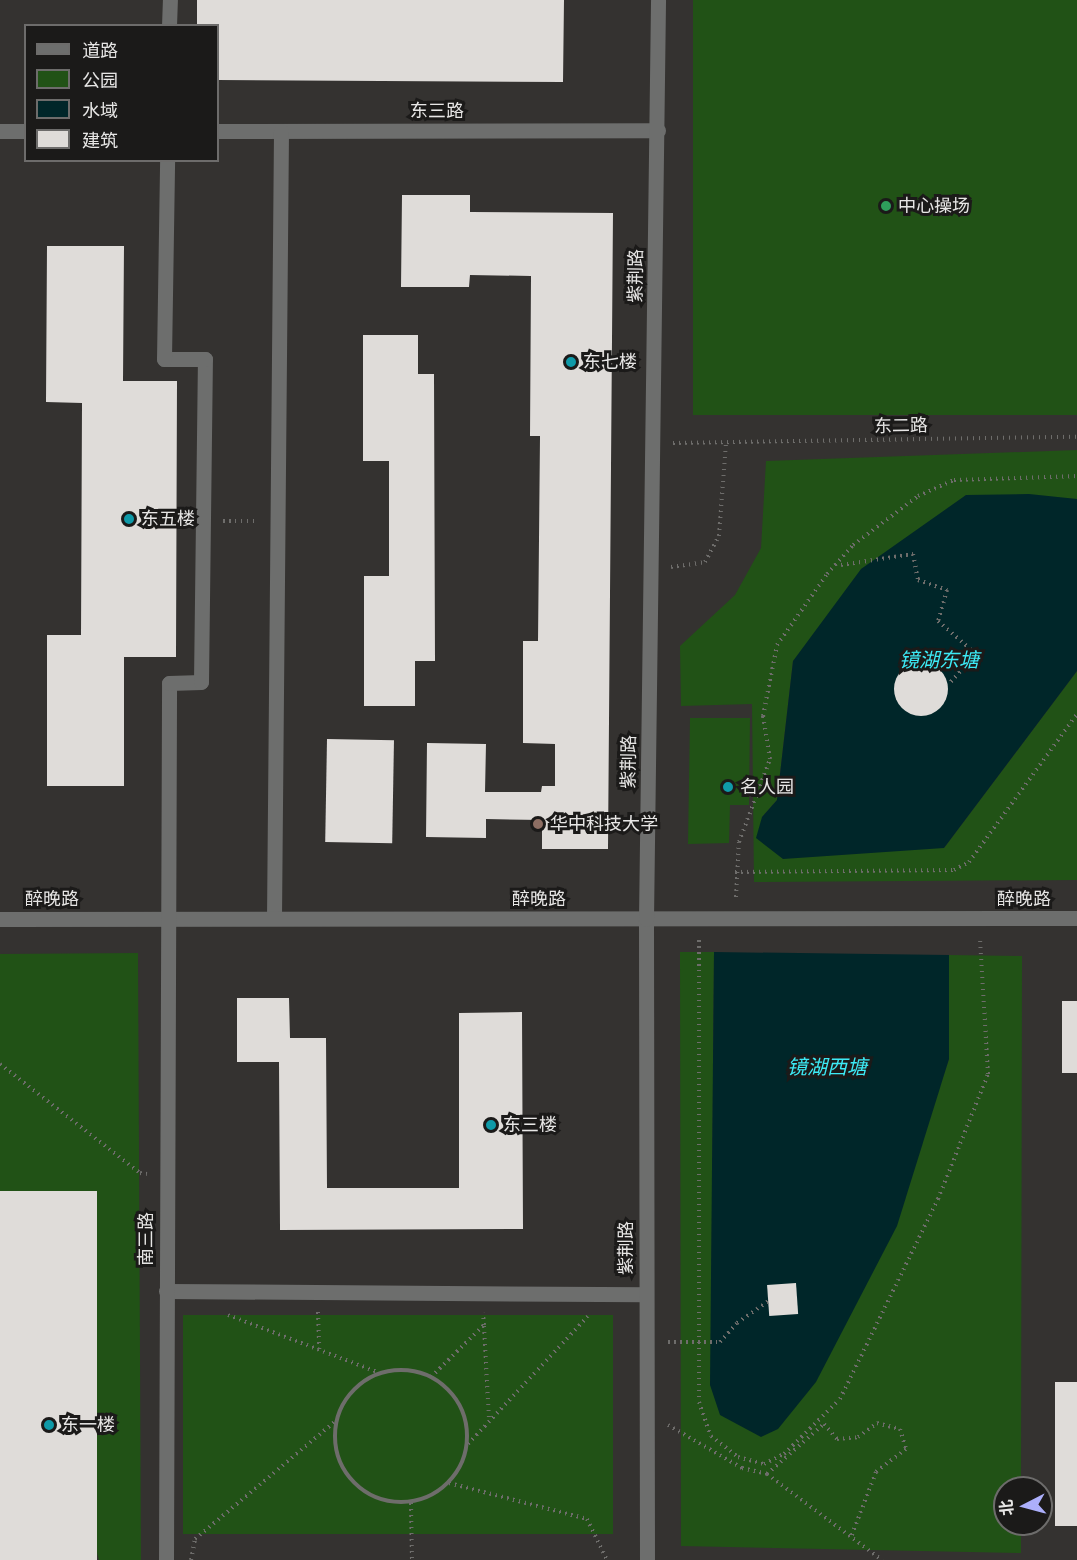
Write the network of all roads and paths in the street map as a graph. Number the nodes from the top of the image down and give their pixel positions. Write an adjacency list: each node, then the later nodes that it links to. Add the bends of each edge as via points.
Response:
1 (170, 0): 3 (street)
2 (658, 0): 4 (street, 紫荆路)
3 (169, 24)
4 (658, 130): 8 (street, 东三路); 12 (street, 紫荆路)
5 (0, 131): 6 (street)
6 (24, 131)
7 (219, 131): 8 (street, 东三路)
8 (281, 131): 14 (street)
9 (167, 162): 15 (street, via 164,359 205,359)
10 (1077, 437): 11 (path, 东二路)
11 (726, 442): 12 (path, 东二路); 17 (path, via 719,536 705,562 682,568)
12 (653, 443): 17 (street, 紫荆路)
13 (1077, 476): 16 (path, via 954,480 918,496 853,545)
14 (279, 520): 15 (path); 20 (street)
15 (203, 521): 25 (street, 南三路, via 201,682 169,683)
16 (840, 565): 18 (path, via 913,554 918,580 947,590 937,618 976,654); 19 (path, via 827,574 777,645 763,716 770,759 739,842 735,872 954,870 969,862)
17 (652, 566): 26 (street, 紫荆路)
18 (948, 685)
19 (1077, 714)
20 (274, 918): 25 (street, 醉晚路); 26 (street, 醉晚路)
21 (699, 918): 22 (street, 醉晚路); 26 (street, 醉晚路); 38 (path)
22 (980, 918): 23 (street, 醉晚路); 38 (path, via 988,1074 938,1199 840,1399 784,1454 765,1464 738,1457 711,1436 699,1402)
23 (1077, 918)
24 (0, 919): 25 (street, 醉晚路)
25 (165, 919): 28 (street, 南三路)
26 (646, 919): 33 (street, 紫荆路)
27 (0, 1064): 28 (path, via 140,1173)
28 (165, 1175): 29 (street, 南三路)
29 (166, 1291): 30 (street); 50 (street, 南三路)
30 (318, 1292): 31 (street); 39 (path)
31 (483, 1293): 32 (street); 36 (path)
32 (609, 1294): 33 (street); 43 (path)
33 (646, 1294): 37 (street, 紫荆路)
34 (769, 1301): 38 (path, via 737,1323 720,1342)
35 (220, 1312): 39 (path)
36 (484, 1325): 41 (path); 43 (path)
37 (646, 1342): 38 (path); 42 (street, 紫荆路)
38 (699, 1343)
39 (319, 1350): 40 (path)
40 (380, 1373): 41 (path, via 402,1369); 44 (path, via 345,1400)
41 (431, 1377): 45 (path, via 458,1401 466,1422)
42 (646, 1415): 46 (path, via 700,1440 742,1468); 54 (street, 紫荆路)
43 (489, 1419): 45 (path)
44 (337, 1420): 48 (path, via 340,1464 352,1482 380,1499); 51 (path, via 195,1539)
45 (467, 1445): 47 (path)
46 (767, 1474): 49 (path); 49 (path, via 824,1424 837,1439 858,1437 877,1423 900,1429 906,1449 876,1472)
47 (449, 1483): 48 (path); 53 (path, via 587,1519)
48 (411, 1503): 52 (path)
49 (851, 1537): 55 (path)
50 (166, 1560)
51 (191, 1560)
52 (412, 1560)
53 (607, 1560)
54 (647, 1560)
55 (882, 1560)

